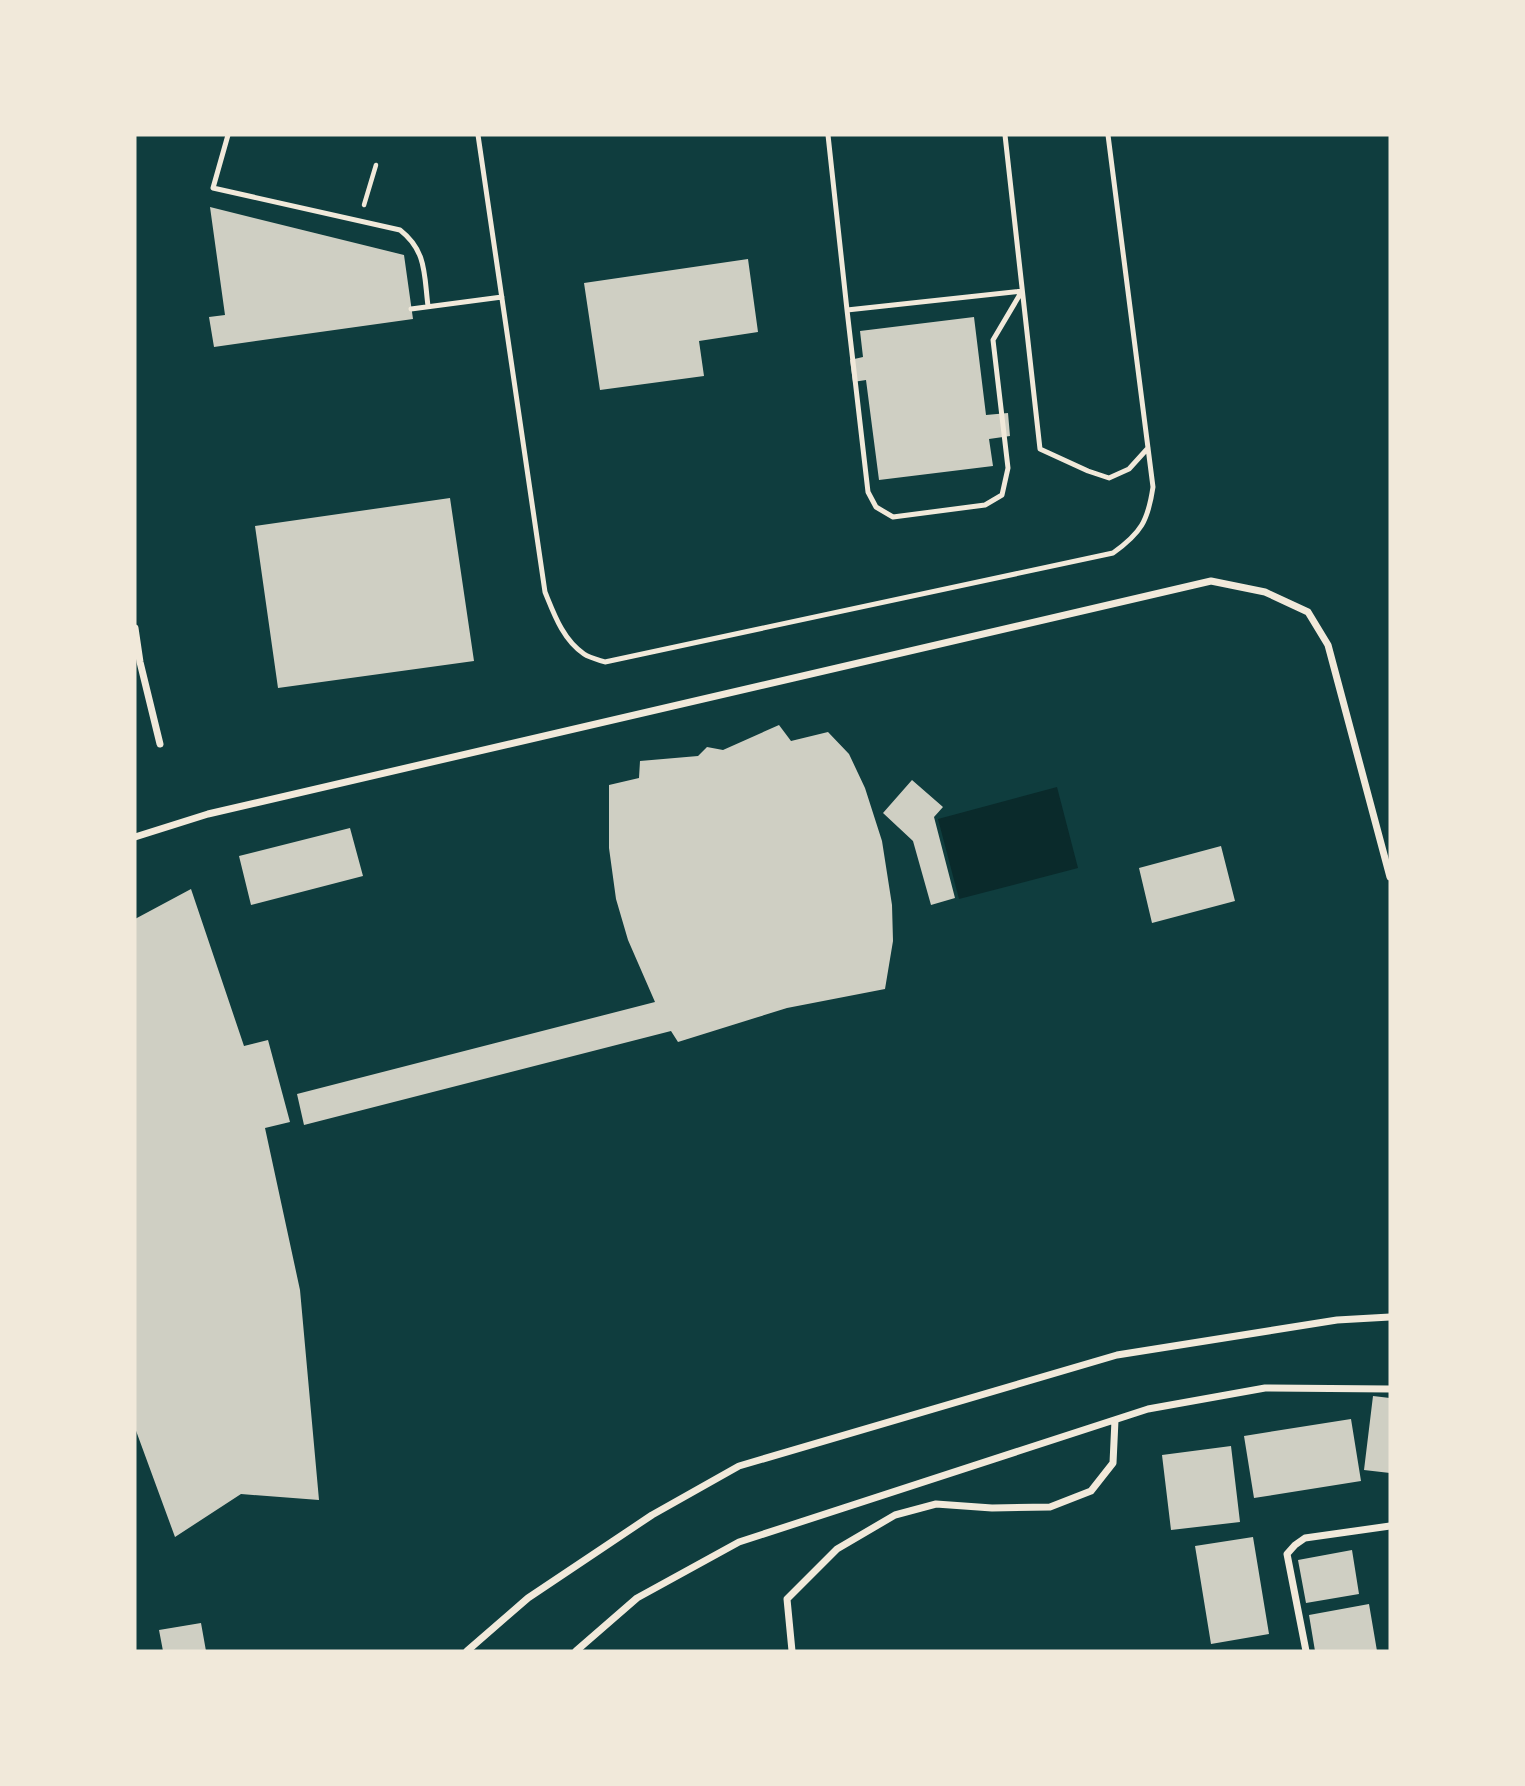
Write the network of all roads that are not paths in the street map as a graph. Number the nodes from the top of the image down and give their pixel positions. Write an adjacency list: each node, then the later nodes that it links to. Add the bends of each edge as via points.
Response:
1 (228, 135): 8 (lane, via 214,188 400,230 422,255)
2 (478, 135): 7 (lane)
3 (828, 135): 10 (lane)
4 (1005, 135): 6 (lane)
5 (1108, 135): 11 (lane)
6 (1023, 291): 10 (lane); 10 (lane, via 993,340 1008,468 1002,495 985,505 893,517 876,507 868,492); 11 (lane, via 1040,449 1109,478 1129,469)
7 (502, 297): 8 (lane); 11 (lane, via 545,592 566,636 584,654 605,662 1113,553 1140,530 1150,512 1153,486)
8 (428, 306): 9 (lane)
9 (411, 309)
10 (847, 310)
11 (1148, 447)
12 (135, 628): 13 (street)
13 (137, 663): 14 (street)
14 (160, 744)
15 (135, 837): 16 (street, via 208,814 1211,581 1265,592 1308,612 1328,645)
16 (1390, 877)
17 (1390, 1317): 21 (street, via 1337,1320 1117,1355 739,1466 652,1515 528,1598)
18 (1390, 1389): 19 (street, via 1265,1388 1148,1409)
19 (1115, 1420): 22 (street, via 739,1542 637,1598); 23 (street, via 1113,1463 1091,1490 1050,1507 936,1504 895,1515 837,1549 787,1598)
20 (1390, 1526): 24 (street, via 1305,1538 1287,1554)
21 (467, 1651)
22 (576, 1651)
23 (792, 1651)
24 (1306, 1651)

